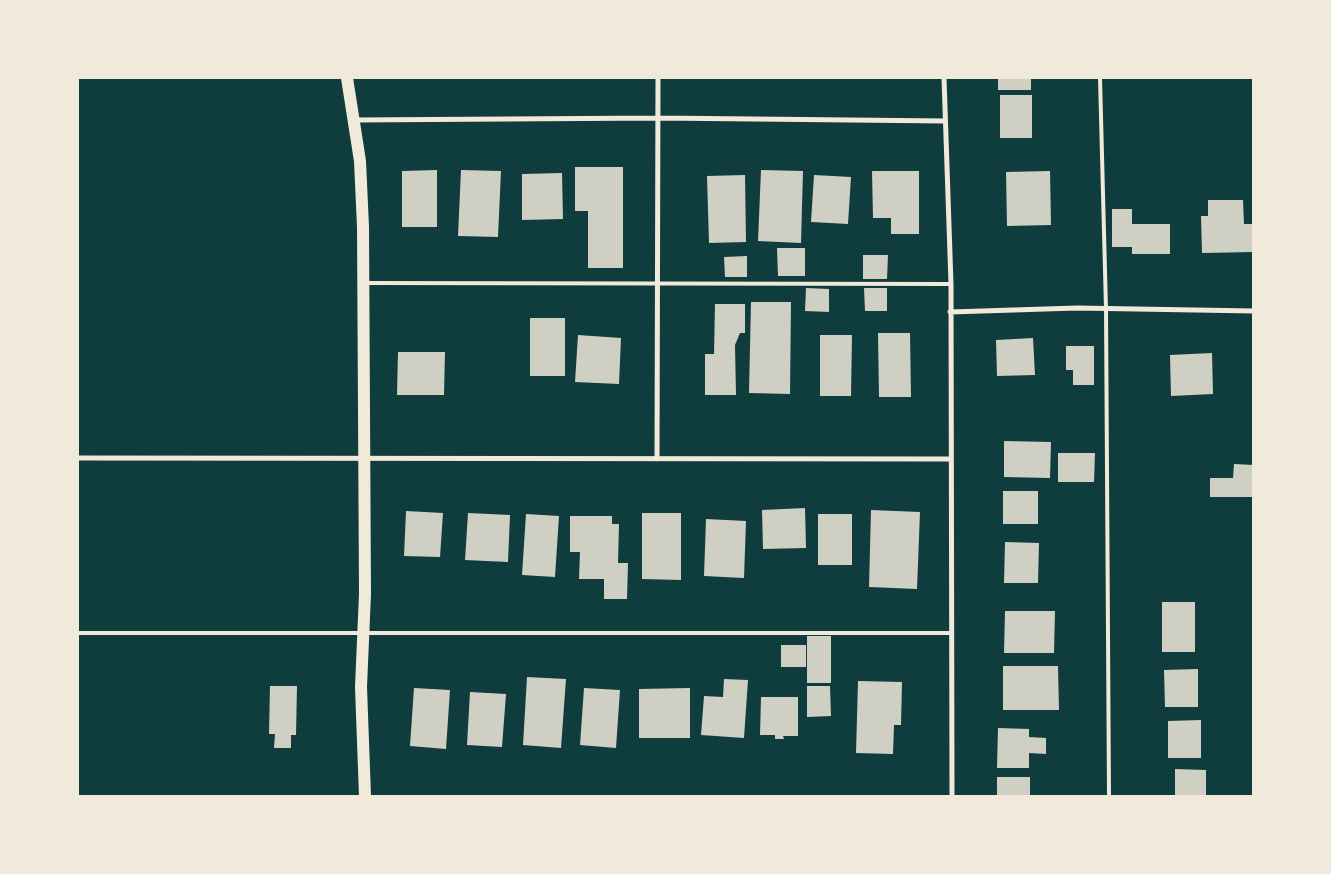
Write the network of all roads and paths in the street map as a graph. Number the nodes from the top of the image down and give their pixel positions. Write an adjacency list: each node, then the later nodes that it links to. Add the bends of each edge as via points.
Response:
1 (347, 78): 6 (main road)
2 (658, 78): 5 (street)
3 (944, 78): 7 (street)
4 (1100, 78): 11 (lane)
5 (658, 118): 6 (street); 7 (street); 9 (street)
6 (355, 120): 8 (main road)
7 (945, 121): 10 (street)
8 (363, 283): 9 (lane); 15 (main road)
9 (657, 283): 10 (lane); 16 (street)
10 (950, 284): 13 (street)
11 (1106, 309): 12 (street); 13 (street); 23 (lane)
12 (1254, 311)
13 (950, 312): 17 (street)
14 (78, 458): 15 (street)
15 (365, 458): 16 (street); 20 (main road)
16 (657, 459): 17 (street)
17 (950, 459): 19 (street)
18 (78, 633): 20 (lane)
19 (951, 633): 20 (lane); 22 (street)
20 (362, 634): 21 (main road)
21 (365, 796)
22 (952, 796)
23 (1109, 796)

